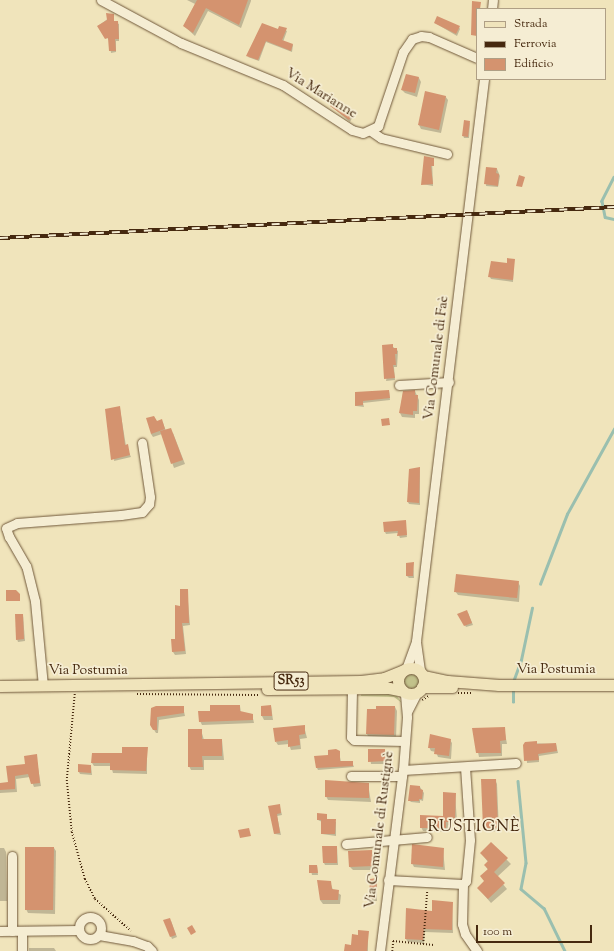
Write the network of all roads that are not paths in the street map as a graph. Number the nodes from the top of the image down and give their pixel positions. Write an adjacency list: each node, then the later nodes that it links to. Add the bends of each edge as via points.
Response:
1 (101, 0): 4 (street, Via Marianne, via 182,43 283,85 352,130 363,133)
2 (476, 58): 4 (street, via 429,37 412,39 403,52 378,126)
3 (484, 80): 6 (street, Via Comunale di Faè)
4 (371, 131): 5 (street, via 381,138)
5 (447, 154)
6 (449, 382): 7 (street); 9 (street, Via Comunale di Faè)
7 (399, 385)
8 (142, 443): 13 (street, via 150,497 149,504 142,512 122,516 17,523 5,530 26,566 36,601)
9 (416, 641): 10 (street, Via Comunale di Faè); 15 (street, Via Comunale di Faè)
10 (405, 670): 14 (main road, Via Postumia / SR53, via 388,677 361,681); 15 (main road, via 413,668); 17 (main road, via 398,680)
11 (614, 685): 15 (main road, Via Postumia)
12 (0, 686): 13 (main road, Via Postumia / SR53)
13 (43, 686): 14 (main road, Via Postumia / SR53)
14 (176, 686): 16 (main road, Via Postumia / SR53, via 218,689)
15 (420, 686): 17 (main road, Via Postumia); 18 (street, Via Comunale di Rustignè)
16 (352, 690): 17 (main road, Via Postumia / SR53, via 389,688); 19 (street, via 350,737 354,740)
17 (404, 691): 18 (street, Via Comunale di Rustignè)
18 (407, 712): 19 (street, Via Comunale di Rustignè)
19 (405, 741): 22 (street, Via Comunale di Rustignè)
20 (516, 763): 21 (street)
21 (465, 767): 22 (street); 29 (street, via 470,840)
22 (402, 773): 23 (street); 25 (street, Via Comunale di Rustignè)
23 (351, 776)
24 (427, 837): 25 (street)
25 (394, 839): 26 (street); 28 (street, Via Comunale di Rustignè)
26 (346, 844)
27 (12, 856): 32 (street)
28 (388, 880): 29 (street); 37 (street, Via Comunale di Rustignè)
29 (464, 884): 38 (street, via 462,924 465,934)
30 (79, 930): 33 (street); 34 (street, via 82,936 89,939); 34 (street, via 82,920 92,916 100,923)
31 (0, 931): 32 (street)
32 (12, 931): 33 (street)
33 (22, 931): 35 (street)
34 (100, 933): 36 (street, via 140,944)
35 (22, 951)
36 (152, 951)
37 (380, 951)
38 (477, 951)

